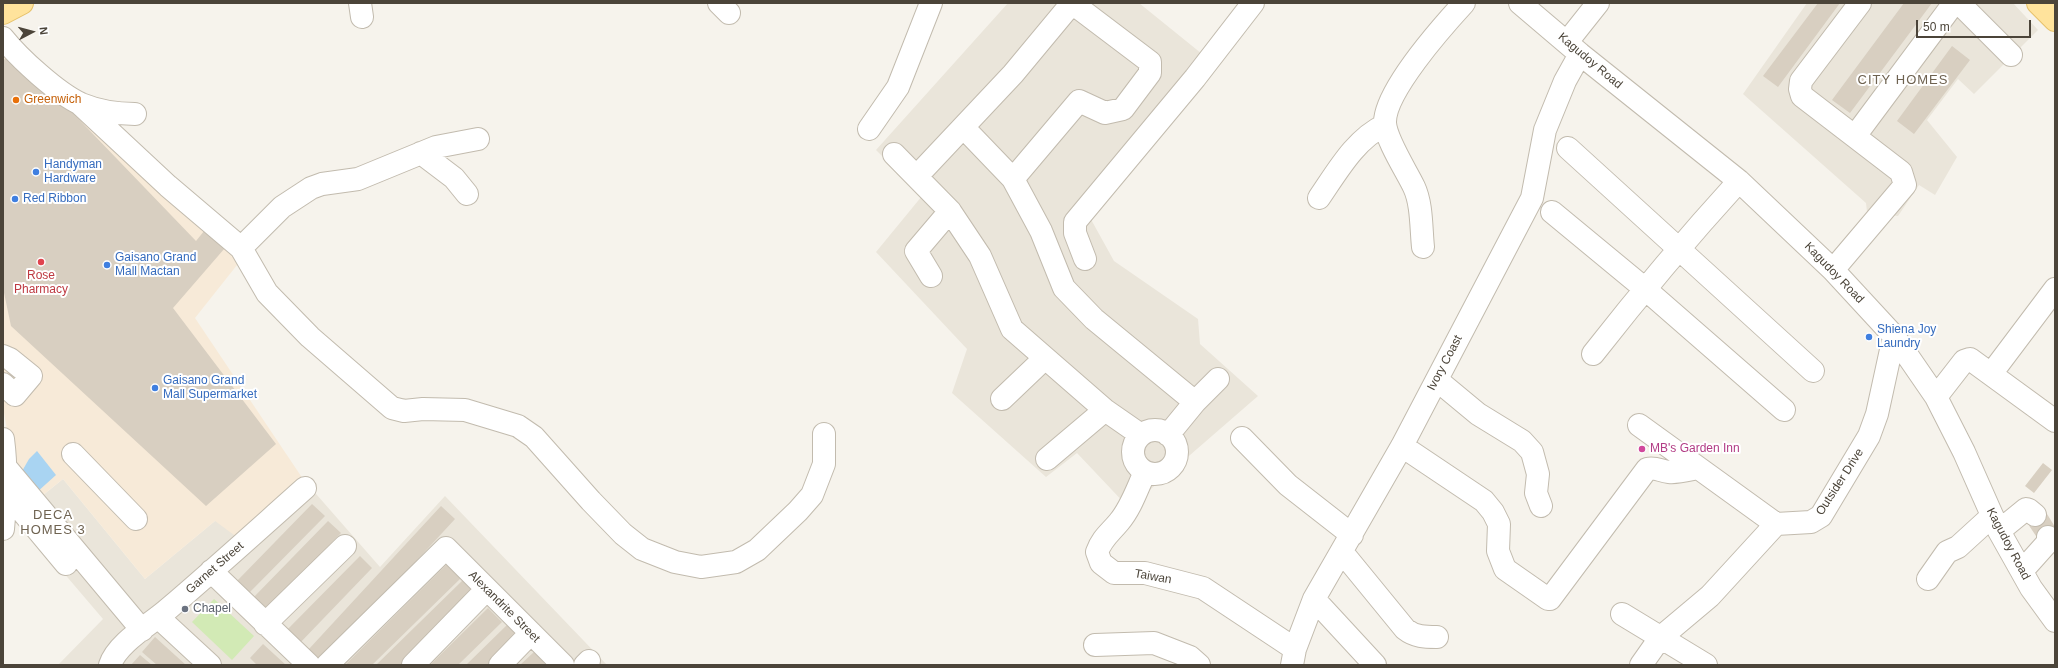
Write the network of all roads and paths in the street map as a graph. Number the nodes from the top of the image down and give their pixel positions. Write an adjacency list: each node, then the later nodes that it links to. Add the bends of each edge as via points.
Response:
1 (22, 3): 12 (main road)
2 (931, 3): 20 (street, via 898,87)
3 (1072, 3): 21 (street); 28 (street, via 1150,62 1150,73 1123,109 1105,113 1079,101)
4 (1253, 3): 37 (street, via 1195,78 1075,222 1075,233)
5 (1464, 3): 19 (street, via 1432,39 1392,96)
6 (1520, 3): 15 (street, Kagudoy Road)
7 (1598, 3): 15 (street, Ivory Coast)
8 (1860, 3): 22 (street, via 1801,81 1800,89 1802,96)
9 (1954, 3): 22 (street)
10 (1959, 3): 16 (street)
11 (2038, 3): 13 (main road)
12 (3, 13)
13 (2055, 20)
14 (3, 38): 17 (street, via 58,89)
15 (1574, 48): 29 (street, Kagudoy Road); 49 (street, Ivory Coast, via 1565,81 1545,130 1532,198)
16 (2011, 55)
17 (80, 104): 18 (street, via 108,112); 35 (street, via 168,186)
18 (135, 114)
19 (1385, 125): 31 (street, via 1373,131 1345,159); 34 (street, via 1414,187)
20 (869, 128)
21 (964, 128): 27 (street); 28 (street)
22 (1855, 136): 38 (street, via 1901,172 1905,185)
23 (478, 139): 25 (street, via 436,147)
24 (1568, 148): 36 (street)
25 (421, 153): 30 (street, via 454,178); 35 (street, via 358,179 311,188 282,207)
26 (894, 154): 27 (street)
27 (917, 176): 32 (street)
28 (1013, 179): 53 (street, via 1041,231 1064,288 1094,319)
29 (1739, 180): 36 (street); 38 (street, Kagudoy Road)
30 (467, 194)
31 (1319, 198)
32 (950, 211): 39 (street, via 916,251); 45 (street, via 980,256 1012,329)
33 (1552, 212): 40 (street)
34 (1423, 247)
35 (241, 248): 58 (street, via 267,293 310,337 392,408 404,411 465,410 518,426 534,437 623,534 642,549 675,562 701,567 736,562 757,550 812,495 824,464)
36 (1680, 250): 40 (street); 46 (street)
37 (1085, 259)
38 (1833, 270): 42 (street, Kagudoy Road)
39 (931, 276)
40 (1644, 288): 43 (street); 55 (street)
41 (2055, 289): 47 (street)
42 (1894, 336): 51 (street, Kagudoy Road); 74 (street, Outsider Drive, via 1877,414 1869,436 1821,516 1811,522)
43 (1593, 354)
44 (3, 356): 50 (street, via 31,376 15,395)
45 (1045, 358): 52 (street); 54 (street)
46 (1813, 371)
47 (1990, 374): 51 (street, via 1973,360 1967,359); 56 (street)
48 (1218, 379): 53 (street)
49 (1437, 380): 63 (street, Ivory Coast); 71 (street, via 1478,414 1522,441 1532,452 1538,474 1536,493)
50 (3, 384)
51 (1936, 397): 75 (street, Kagudoy Road)
52 (1002, 399)
53 (1195, 402): 60 (street)
54 (1105, 410): 59 (street); 65 (street)
55 (1784, 410)
56 (2055, 421)
57 (1639, 425): 67 (street)
58 (824, 434)
59 (1141, 435): 60 (street, via 1154,430); 68 (street, via 1133,455 1135,462)
60 (1168, 435): 68 (street, via 1176,447 1175,461 1171,467 1159,474)
61 (3, 438): 66 (street)
62 (1242, 438): 78 (street)
63 (1402, 446): 67 (street, via 1484,501 1499,524 1498,551 1505,569 1548,599 1647,469 1655,467 1668,472); 78 (street, Ivory Coast)
64 (73, 454): 73 (street)
65 (1047, 459)
66 (5, 465): 70 (street); 88 (street)
67 (1698, 468): 74 (street)
68 (1145, 472): 93 (street, Taiwan, via 1129,508 1101,541 1097,552 1101,563 1114,573 1145,573 1203,588)
69 (305, 488): 80 (street, Garnet Street)
70 (6, 492): 76 (street); 88 (street)
71 (1541, 506)
72 (2035, 515): 75 (street, via 2026,509)
73 (136, 519)
74 (1776, 524): 91 (street, via 1710,596)
75 (1996, 524): 81 (street, Kagudoy Road); 82 (street, via 1947,552)
76 (3, 529)
77 (2048, 537): 81 (street, via 2048,542)
78 (1347, 544): 84 (street, Ivory Coast); 90 (street, via 1405,629 1412,635)
79 (345, 546): 87 (street)
80 (211, 571): 87 (street); 88 (street, Garnet Street)
81 (2022, 571): 86 (street, Kagudoy Road)
82 (1928, 579)
83 (486, 590): 89 (street, Alexandrite Street); 97 (street, Alexandrite Street, via 446,548); 98 (street)
84 (1314, 599): 93 (street, Ivory Coast); 102 (street)
85 (1622, 614): 91 (street)
86 (2055, 621)
87 (265, 624): 96 (street)
88 (143, 629): 94 (street, Garnet Street, via 112,657); 95 (street)
89 (531, 633): 99 (street); 100 (street, Alexandrite Street)
90 (1437, 637)
91 (1660, 638): 103 (street); 104 (street)
92 (1095, 645): 101 (street, via 1154,643 1190,657)
93 (1293, 657)
94 (110, 665)
95 (210, 665)
96 (309, 665)
97 (327, 665)
98 (413, 665)
99 (500, 665)
100 (563, 665)
101 (1199, 665)
102 (1375, 665)
103 (1641, 665)
104 (1706, 665)

